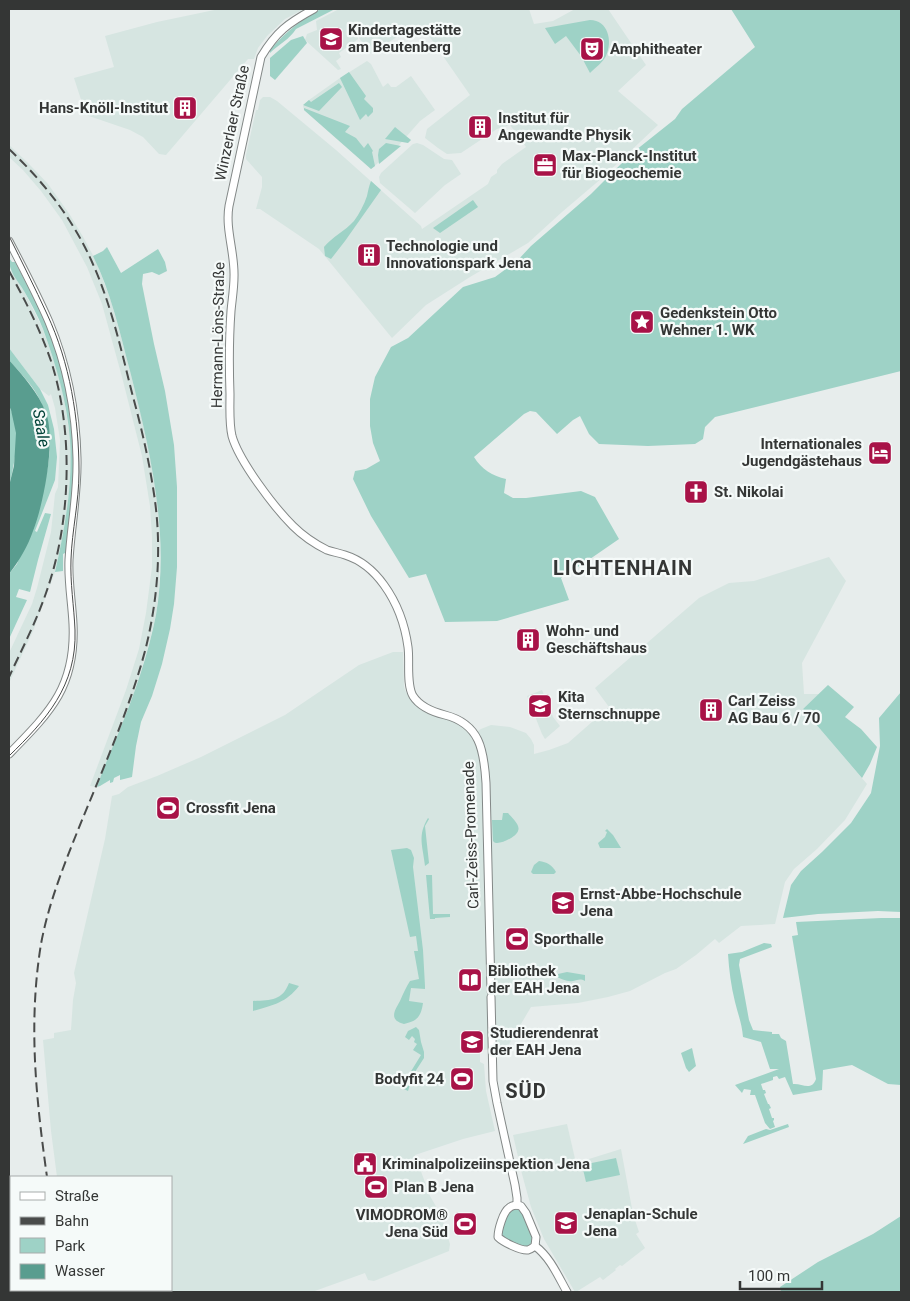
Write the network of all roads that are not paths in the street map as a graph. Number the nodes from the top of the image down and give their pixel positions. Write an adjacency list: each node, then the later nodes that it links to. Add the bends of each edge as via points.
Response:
1 (314, 9): 2 (main road, Winzerlaer Straße, via 282,29 261,57)
2 (228, 208): 4 (main road, Hermann-Löns-Straße, via 234,276 230,419 237,449 254,477 294,527 329,551 358,560 382,582 405,630)
3 (9, 241): 5 (main road, via 50,323 60,352 75,421 77,485 68,572 74,644 71,664 52,707)
4 (410, 687): 6 (main road, Carl-Zeiss-Promenade, via 420,703 434,712 462,721 473,731 479,743 485,773 493,1081)
5 (9, 754)
6 (517, 1205): 7 (main road, via 526,1212 536,1237); 7 (main road, via 506,1210 498,1236 503,1242 522,1250)
7 (535, 1246): 8 (main road, via 549,1260)
8 (567, 1292)

